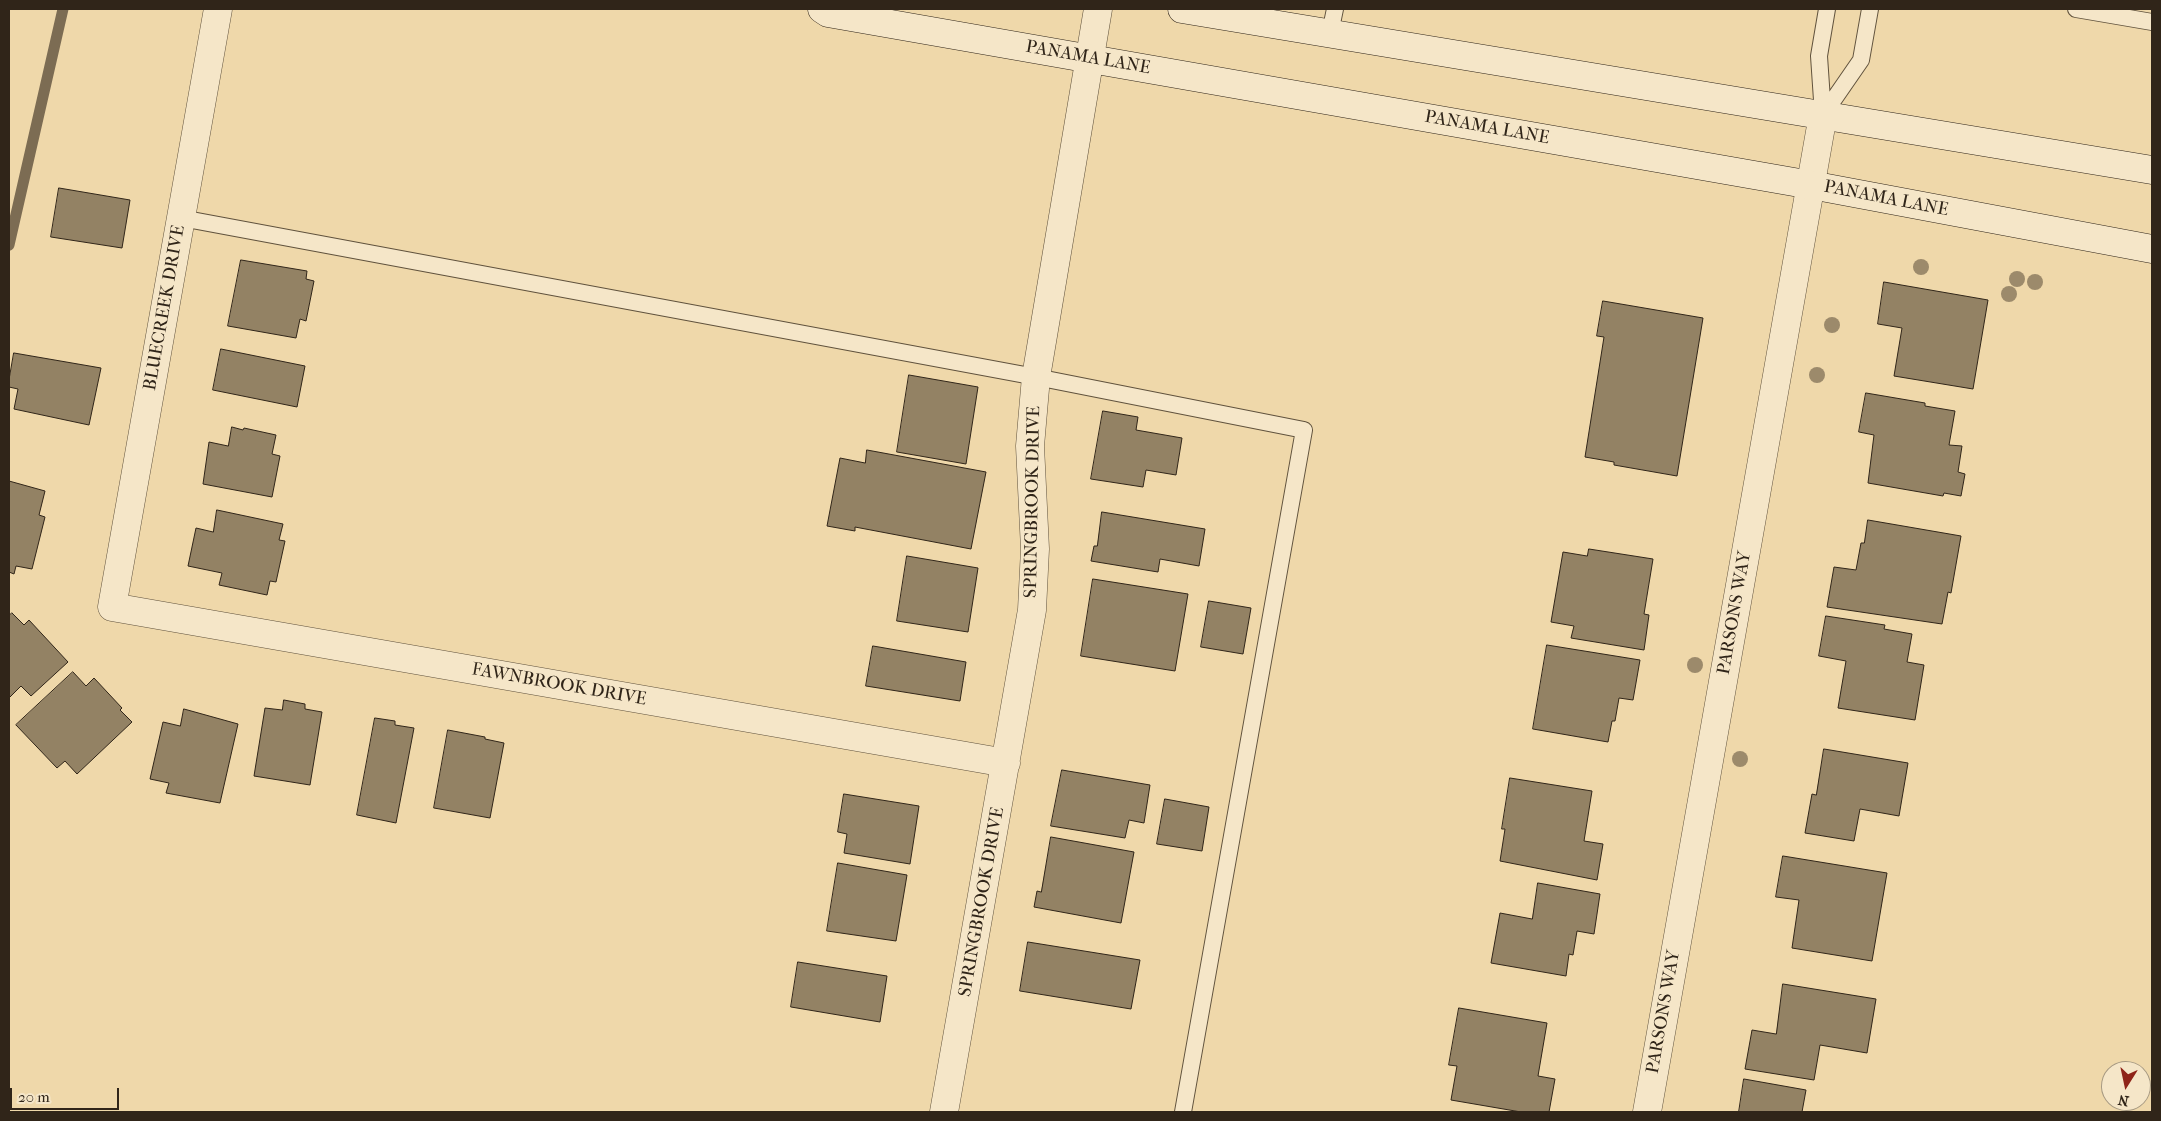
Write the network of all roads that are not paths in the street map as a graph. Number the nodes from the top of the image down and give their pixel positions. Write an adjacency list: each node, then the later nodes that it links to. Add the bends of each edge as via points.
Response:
1 (218, 9): 14 (street, BLUECREEK DRIVE)
2 (822, 9): 10 (street, PANAMA LANE)
3 (1098, 9): 10 (street, SPRINGBROOK DRIVE)
4 (1182, 9): 8 (street)
5 (1827, 9): 11 (lane, via 1818,56)
6 (1870, 9): 11 (lane, via 1862,60)
7 (2082, 9): 9 (lane)
8 (1333, 21): 11 (street)
9 (2152, 22)
10 (1089, 58): 13 (street, PANAMA LANE); 16 (street, SPRINGBROOK DRIVE)
11 (1823, 115): 12 (street); 13 (street, PARSONS WAY)
12 (2152, 170)
13 (1811, 185): 15 (street, PANAMA LANE); 21 (street, PARSONS WAY)
14 (180, 218): 16 (lane); 17 (street, BLUECREEK DRIVE)
15 (2152, 249)
16 (1036, 377): 18 (street, SPRINGBROOK DRIVE, via 1030,446 1036,549 1032,610); 20 (lane, via 1304,430)
17 (112, 607): 18 (street, FAWNBROOK DRIVE)
18 (1006, 763): 19 (street, SPRINGBROOK DRIVE)
19 (944, 1112)
20 (1183, 1112)
21 (1647, 1112)

